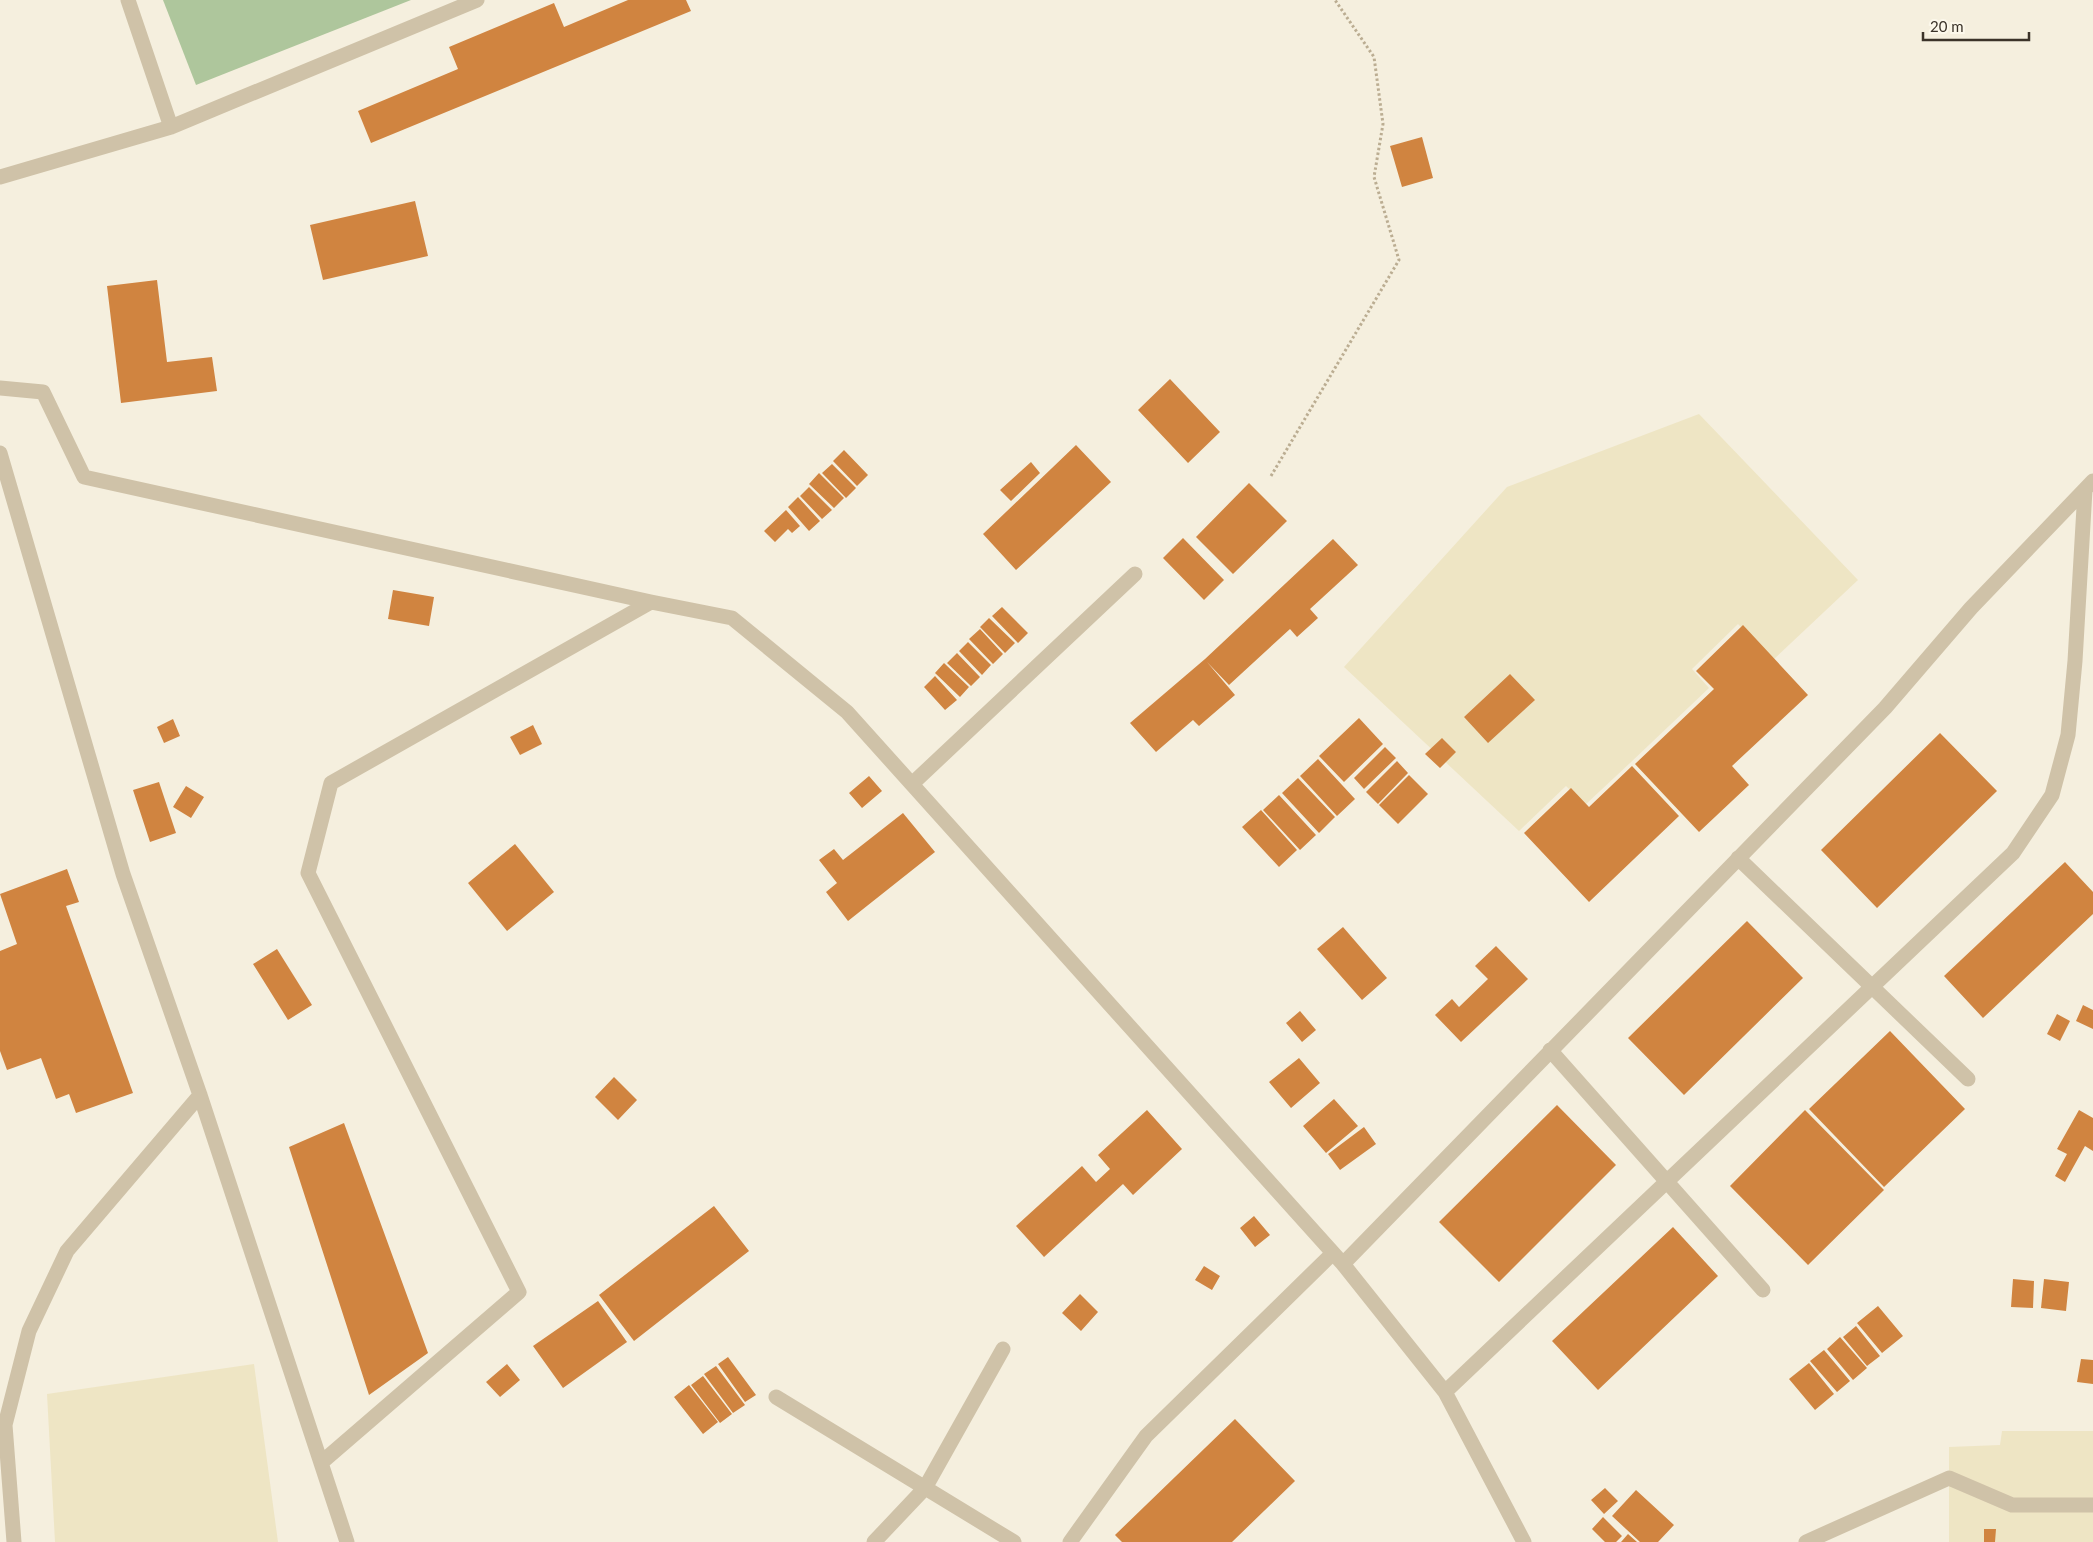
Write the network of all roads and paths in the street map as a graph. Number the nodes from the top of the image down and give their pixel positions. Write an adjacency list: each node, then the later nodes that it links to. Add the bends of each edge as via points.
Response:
1 (128, 0): 4 (street)
2 (477, 0): 4 (street)
3 (1335, 0): 8 (path, via 1374,57 1383,124 1374,177 1399,260)
4 (171, 127): 5 (street)
5 (0, 177)
6 (0, 388): 11 (street, via 43,392 84,477)
7 (0, 453): 17 (street, via 123,874)
8 (1271, 476)
9 (2089, 486): 13 (street, via 1970,608 1885,708); 14 (street, via 2068,735 2052,795 2013,853)
10 (1135, 574): 12 (street)
11 (651, 602): 12 (street, via 732,618 847,712); 24 (street, via 331,784 308,874 519,1292)
12 (912, 784): 19 (street)
13 (1738, 858): 14 (street); 15 (street)
14 (1872, 987): 16 (street); 18 (street)
15 (1550, 1050): 18 (street); 19 (street)
16 (1968, 1079)
17 (200, 1095): 24 (street); 27 (street, via 66,1251 29,1331 5,1425)
18 (1668, 1182): 20 (street); 22 (street)
19 (1338, 1259): 22 (street); 31 (street, via 1146,1436)
20 (1763, 1290)
21 (1003, 1349): 25 (street)
22 (1445, 1392): 32 (street)
23 (776, 1396): 25 (street)
24 (322, 1462): 28 (street)
25 (925, 1488): 29 (street); 30 (street)
26 (2093, 1505): 33 (street, via 2012,1506 1949,1478)
27 (14, 1542)
28 (347, 1542)
29 (874, 1542)
30 (1014, 1542)
31 (1070, 1542)
32 (1524, 1542)
33 (1806, 1542)

